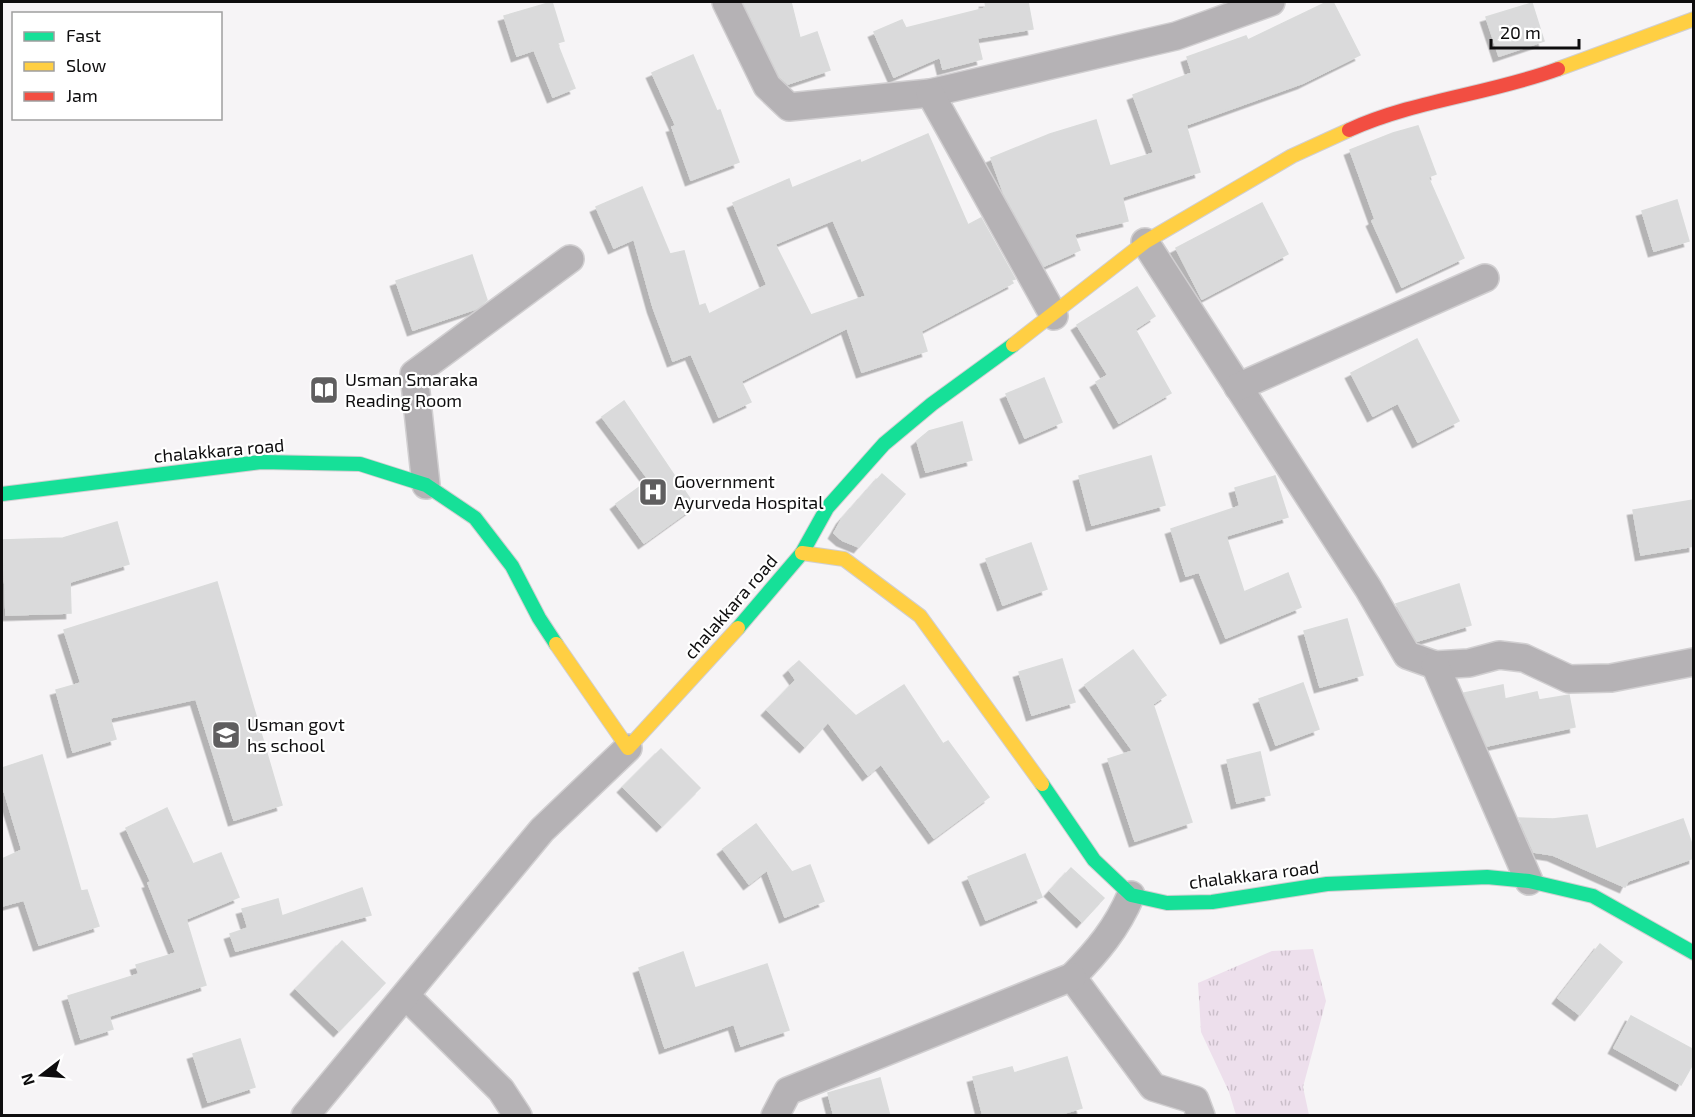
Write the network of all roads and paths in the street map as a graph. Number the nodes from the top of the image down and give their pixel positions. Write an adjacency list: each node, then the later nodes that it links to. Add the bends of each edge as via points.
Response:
1 (726, 2): 4 (street, via 767,86 789,106)
2 (1271, 2): 4 (street, via 1176,36)
3 (1694, 19): 5 (main road, via 1531,79 1378,117 1292,156)
4 (930, 93): 8 (street)
5 (1144, 242): 8 (main road); 9 (street)
6 (570, 259): 10 (street, via 414,374)
7 (1485, 278): 9 (street)
8 (1054, 316): 12 (main road, via 932,404 884,444 827,508)
9 (1238, 387): 14 (street, via 1368,588 1407,656)
10 (426, 485): 11 (main road, chalakkara road, via 360,464 261,462); 15 (main road, chalakkara road, via 475,518 512,566 538,618)
11 (2, 494)
12 (802, 553): 15 (main road, chalakkara road); 17 (main road, chalakkara road, via 844,559 920,616 1016,745 1094,860)
13 (1694, 662): 14 (street, via 1611,678 1569,679 1524,658 1499,655 1469,663)
14 (1435, 665): 16 (street)
15 (628, 748): 20 (street, via 542,830)
16 (1528, 881): 17 (main road, chalakkara road, via 1487,877 1327,884 1212,902 1167,903); 18 (main road, chalakkara road, via 1593,896)
17 (1131, 895): 19 (street, via 1120,920 1097,952)
18 (1694, 953)
19 (1072, 977): 23 (street, via 788,1091); 24 (street, via 1153,1087 1195,1100)
20 (406, 996): 21 (street); 22 (street, via 501,1090)
21 (305, 1116)
22 (518, 1116)
23 (775, 1116)
24 (1201, 1116)

